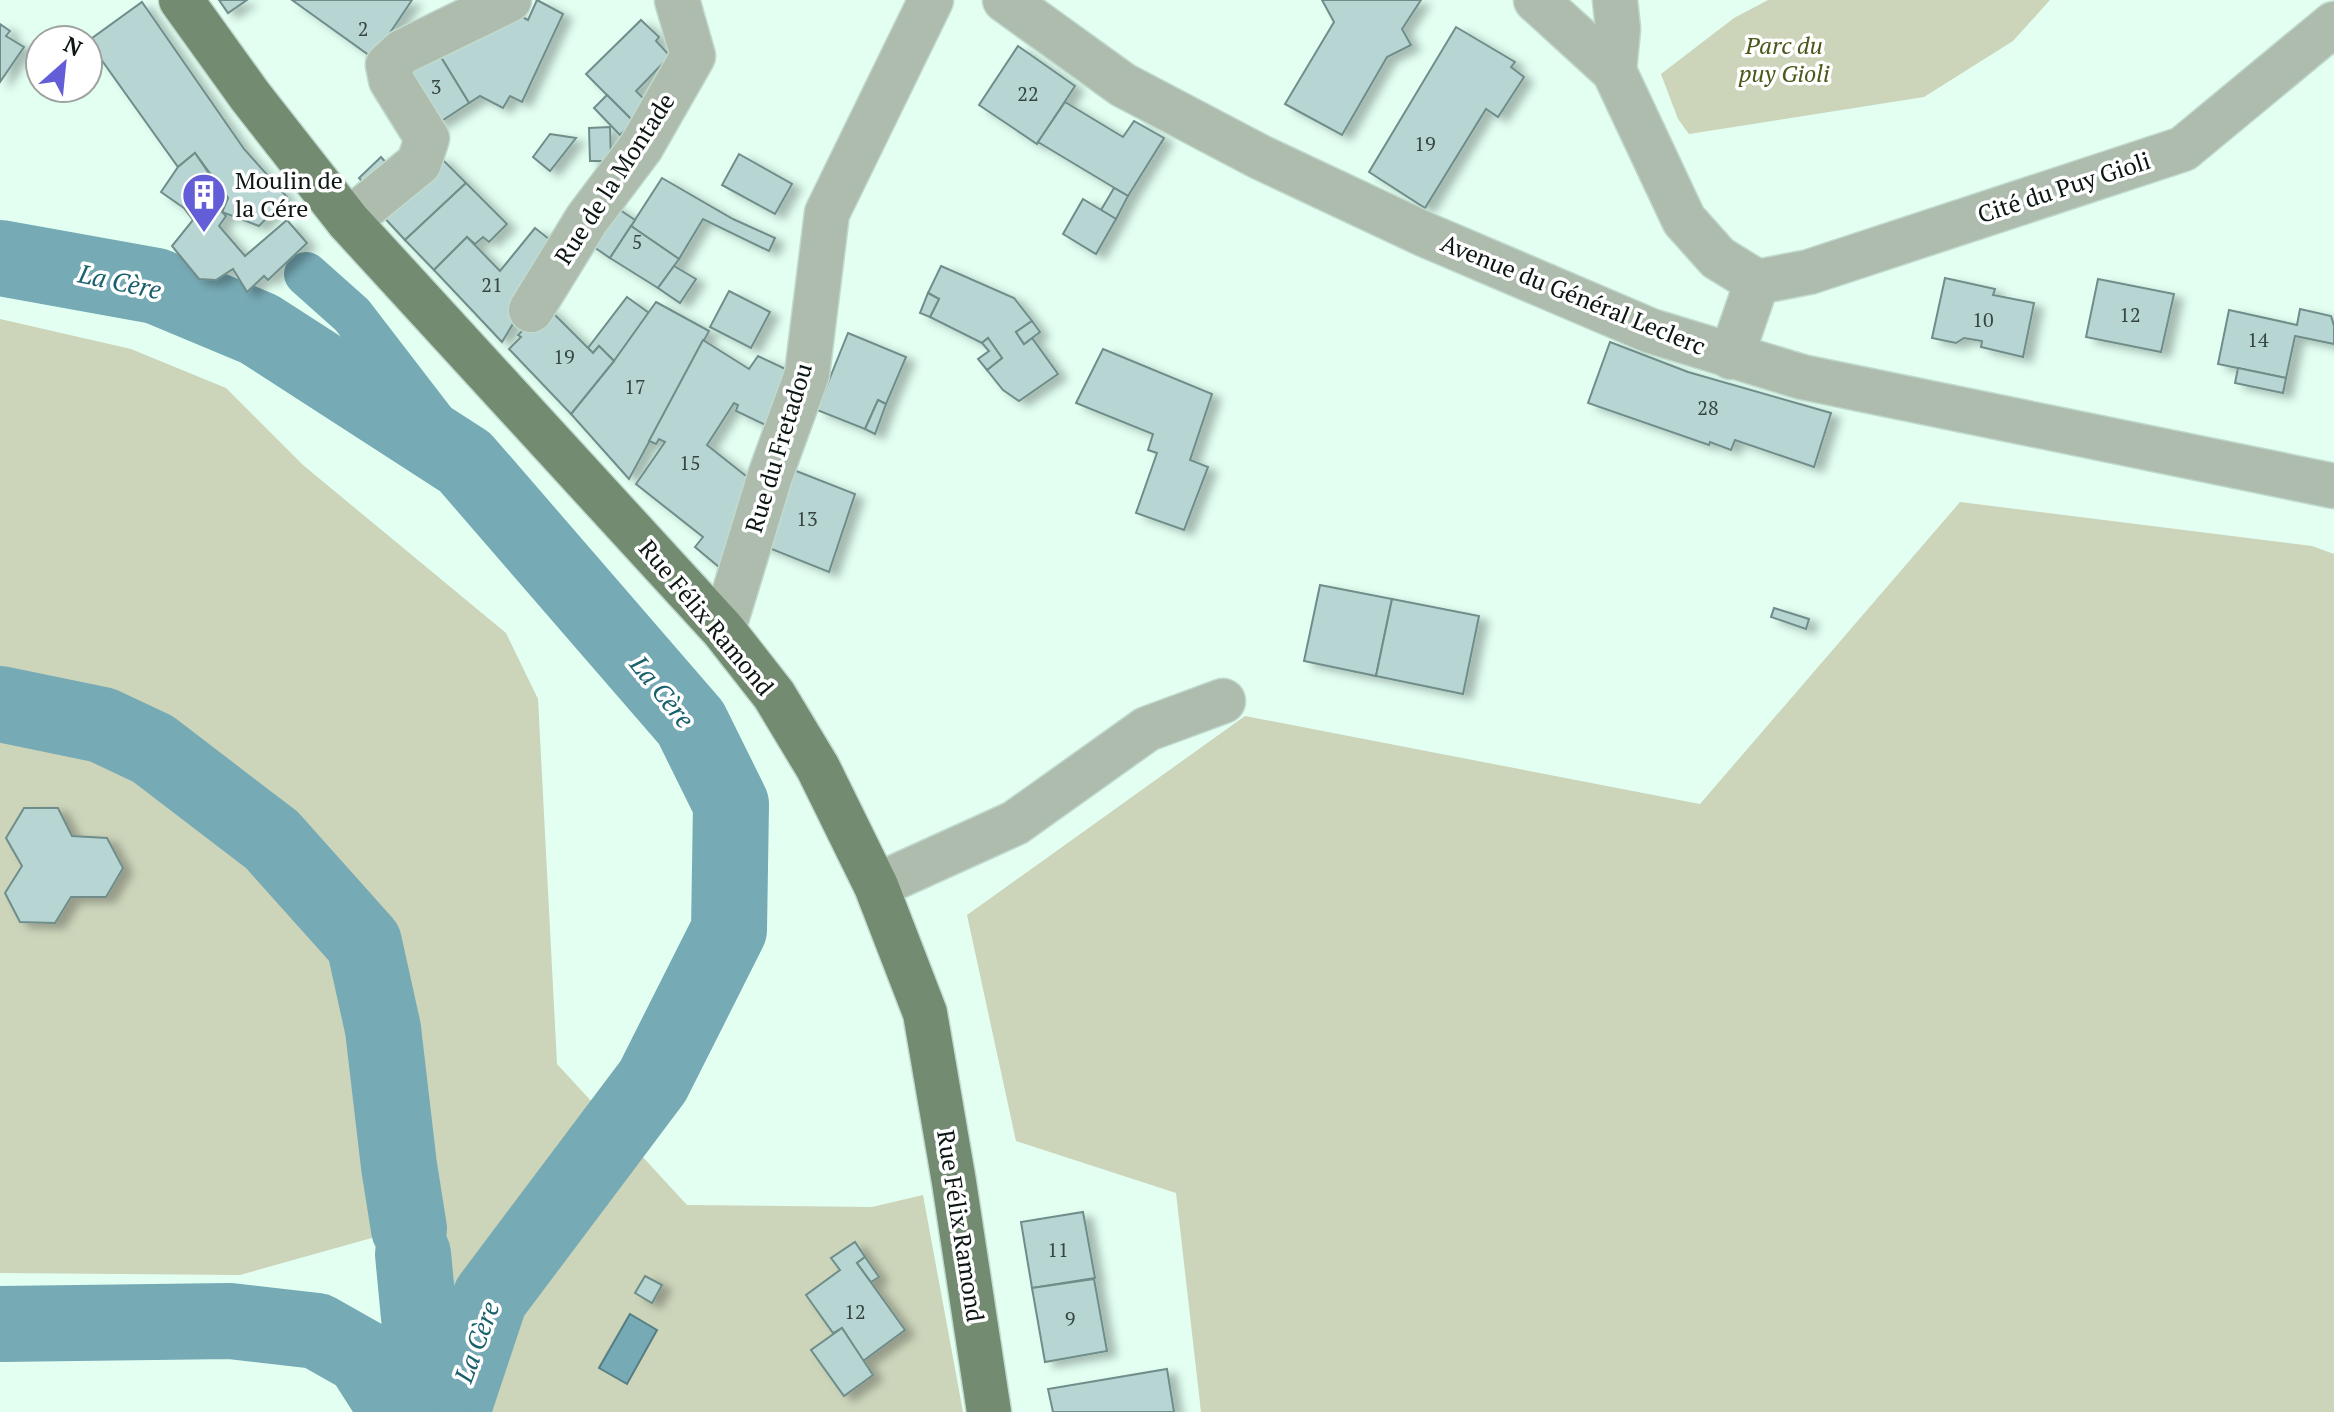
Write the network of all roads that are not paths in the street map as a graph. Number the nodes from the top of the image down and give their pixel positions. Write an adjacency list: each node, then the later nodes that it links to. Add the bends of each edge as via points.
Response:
1 (181, 0): 10 (main road, Rue Félix Ramond)
2 (509, 0): 10 (street, via 402,52 388,65 391,80 427,138 419,163)
3 (677, 0): 12 (street, Rue de la Montade, via 693,56 641,147 587,219)
4 (931, 0): 15 (street, Rue du Fretadou, via 827,213 807,374)
5 (1005, 0): 13 (street, Avenue du Général Leclerc, via 1123,85 1260,157 1651,331)
6 (1536, 0): 9 (street)
7 (1615, 0): 9 (street)
8 (2334, 24): 11 (street, Cité du Puy Gioli, via 2183,149 1809,272)
9 (1614, 71): 11 (street, via 1684,220 1718,258)
10 (348, 221): 15 (main road, Rue Félix Ramond)
11 (1757, 282): 13 (street)
12 (531, 310)
13 (1731, 357): 14 (street, Avenue du Général Leclerc, via 1802,377)
14 (2334, 486)
15 (723, 630): 17 (main road, Rue Félix Ramond, via 774,695 818,768)
16 (1223, 701): 17 (street, via 1147,729 1015,823)
17 (876, 886): 18 (main road, Rue Félix Ramond, via 925,1013)
18 (989, 1412)

